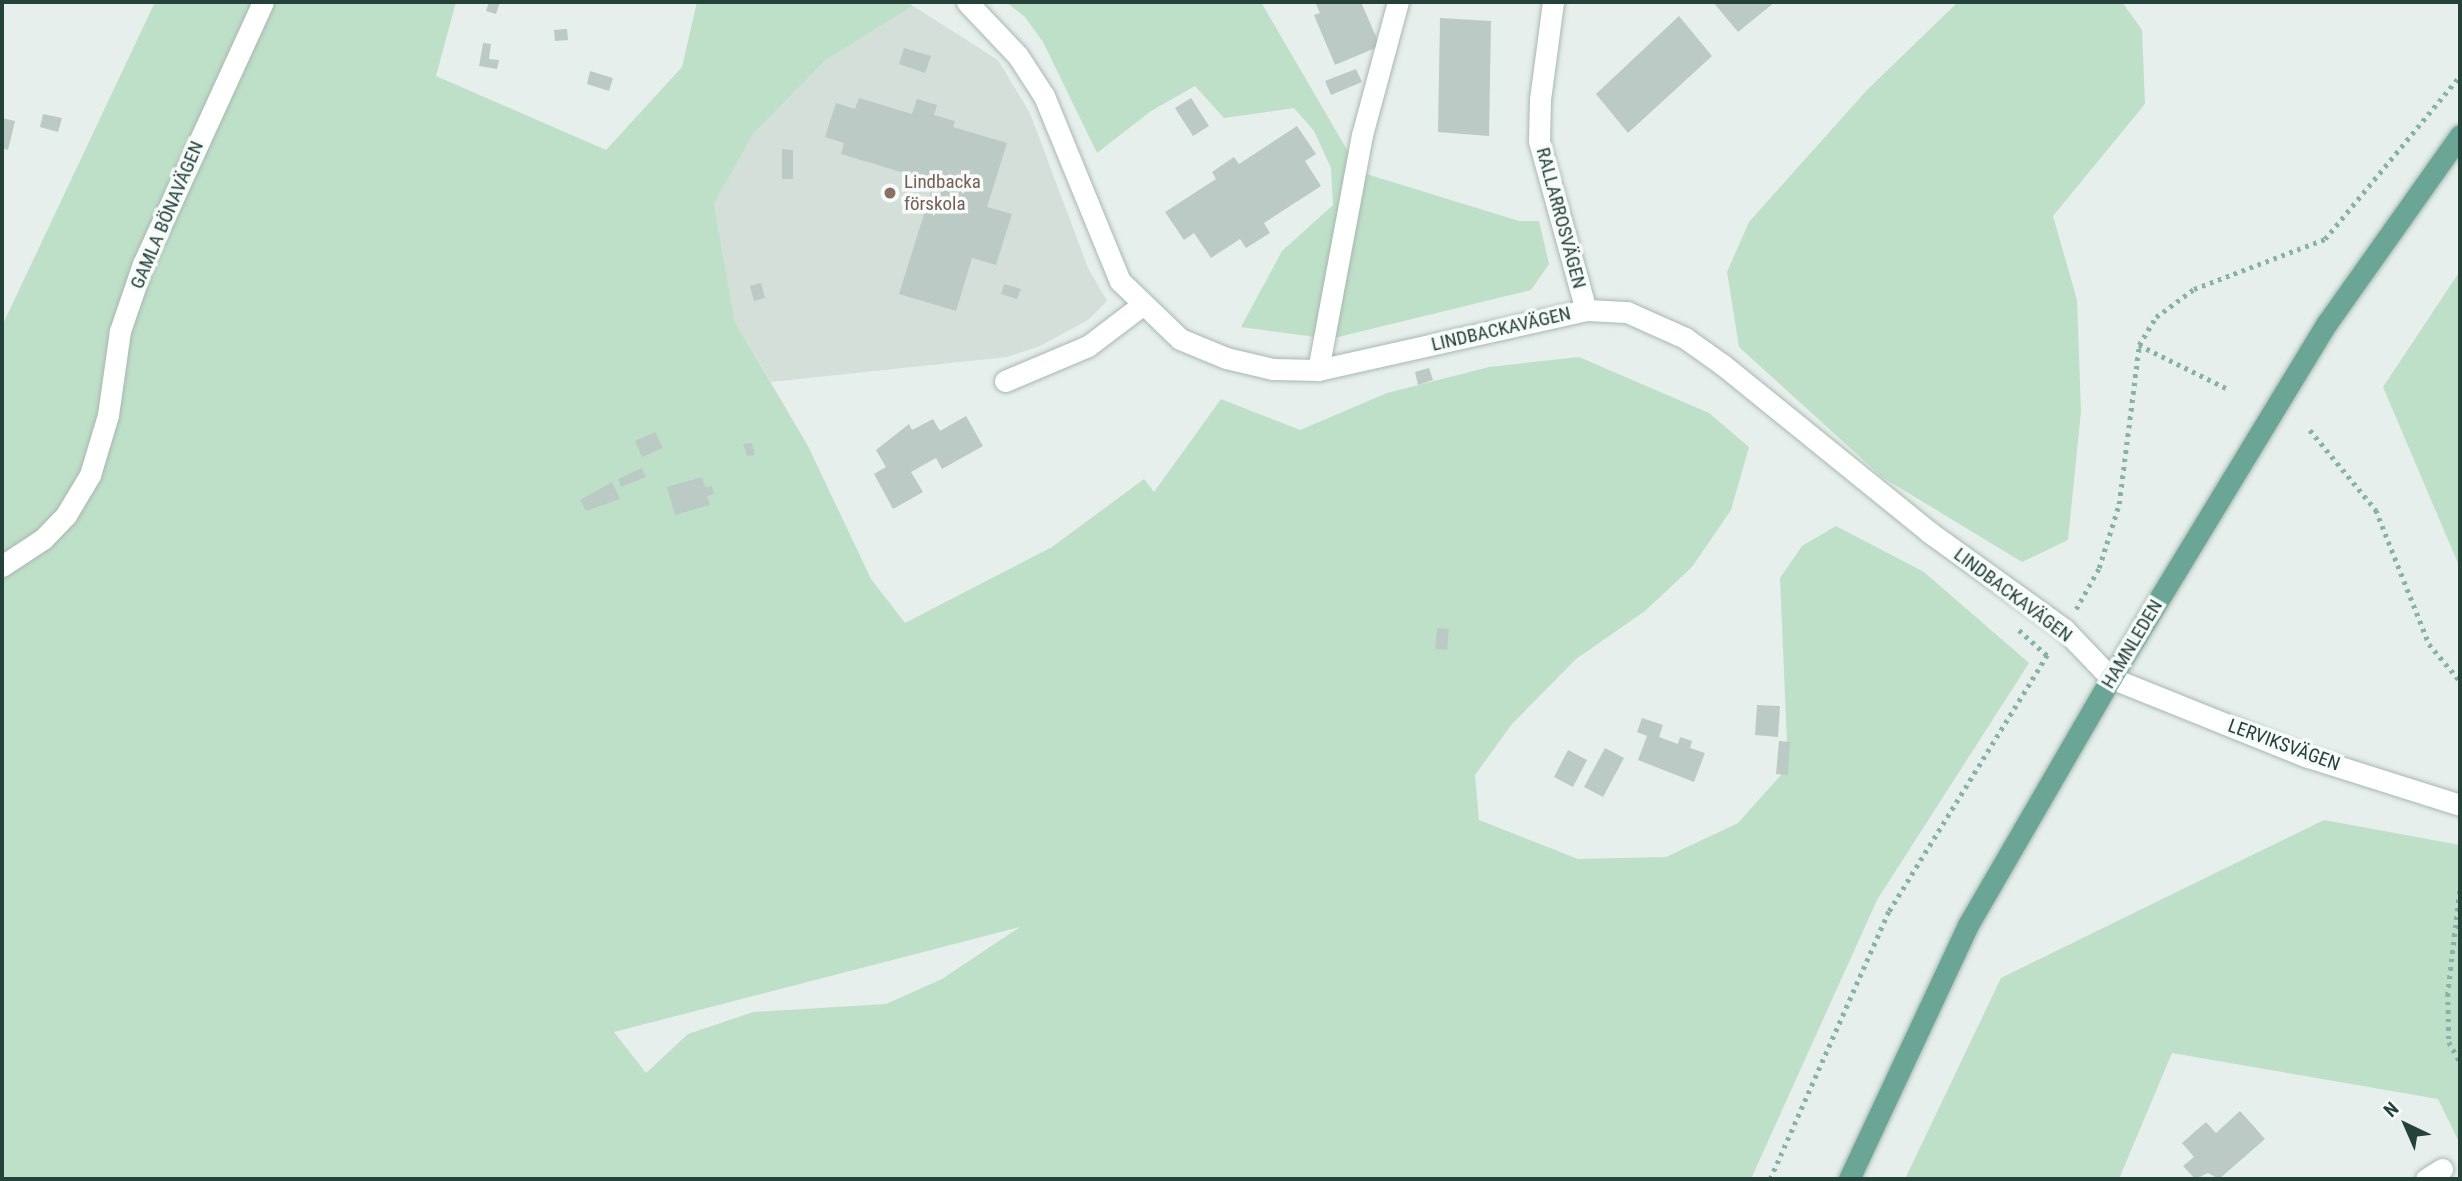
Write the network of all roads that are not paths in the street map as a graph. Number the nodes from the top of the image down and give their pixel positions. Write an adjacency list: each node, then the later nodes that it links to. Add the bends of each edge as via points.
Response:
1 (263, 2): 10 (street, GAMLA BÖNAVÄGEN, via 143,264 120,331 108,415 90,475 66,515 43,539)
2 (967, 2): 6 (street, LINDBACKAVÄGEN, via 1018,56 1044,96 1059,122 1103,246 1120,281)
3 (1398, 2): 8 (street, via 1362,135)
4 (1553, 2): 7 (street, RALLARROSVÄGEN, via 1539,141)
5 (2460, 135): 11 (main road, HAMNLEDEN, via 2327,323)
6 (1143, 305): 8 (street, LINDBACKAVÄGEN, via 1180,339 1226,358 1273,369); 9 (street, via 1088,346)
7 (1586, 310): 8 (street, LINDBACKAVÄGEN); 11 (street, LINDBACKAVÄGEN, via 1627,312 1685,338 1930,533 2064,629)
8 (1318, 370)
9 (1005, 381)
10 (2, 566)
11 (2111, 678): 12 (street, LERVIKSVÄGEN, via 2308,757); 13 (main road, HAMNLEDEN, via 1968,925)
12 (2460, 805)
13 (1849, 1179)

